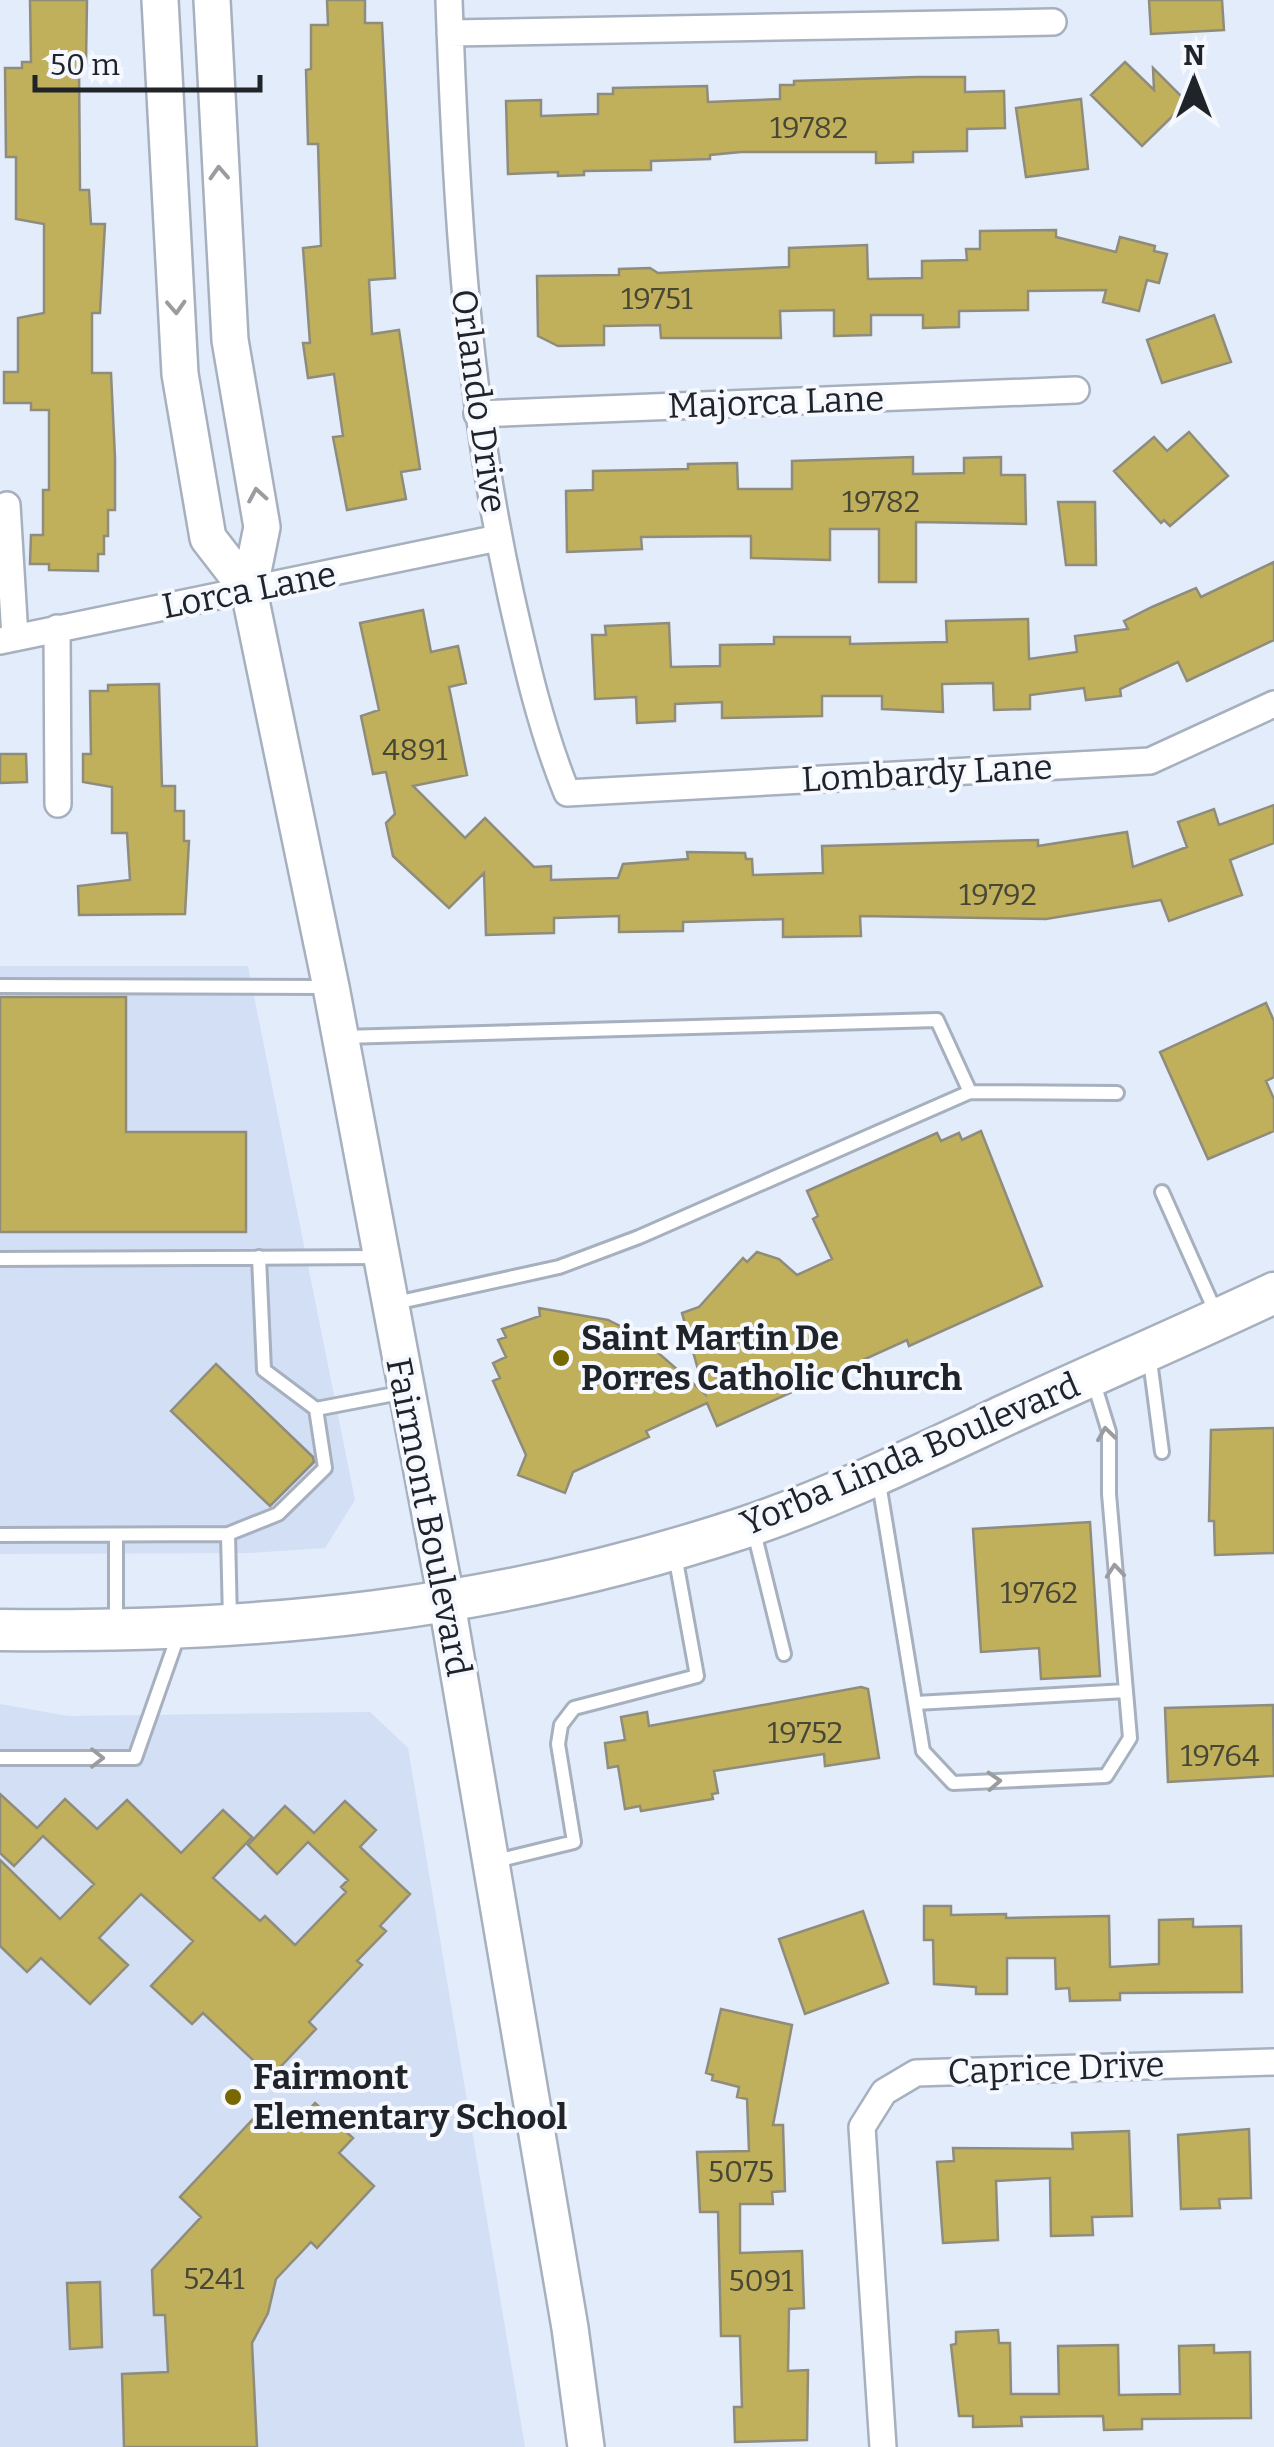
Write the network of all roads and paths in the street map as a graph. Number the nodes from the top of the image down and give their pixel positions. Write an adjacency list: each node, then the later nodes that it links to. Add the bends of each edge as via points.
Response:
1 (160, 0): 10 (main road, Fairmont Boulevard, one-way to 10, via 180,374 208,538)
2 (212, 0): 10 (main road, Fairmont Boulevard, one-way to 2, via 262,528 230,340)
3 (449, 0): 5 (street, Orlando Drive)
4 (1052, 22): 5 (street)
5 (450, 34): 7 (street, Orlando Drive, via 463,304)
6 (1076, 390): 7 (street, Majorca Lane)
7 (478, 414): 9 (street, Orlando Drive)
8 (7, 505): 12 (street)
9 (498, 538): 10 (street, Lorca Lane); 14 (street, Orlando Drive, via 538,709)
10 (250, 591): 11 (street, Lorca Lane); 17 (main road, Fairmont Boulevard)
11 (57, 628): 12 (street, Lorca Lane); 15 (street)
12 (8, 639)
13 (1274, 704): 14 (street, Lombardy Lane, via 1150,761)
14 (567, 793)
15 (58, 804)
16 (0, 986): 17 (lane)
17 (331, 987): 18 (main road, Fairmont Boulevard)
18 (340, 1037): 19 (lane, via 937,1020); 23 (main road, Fairmont Boulevard)
19 (970, 1092): 20 (lane); 26 (lane, via 560,1267)
20 (1117, 1093)
21 (1162, 1192): 27 (lane)
22 (259, 1257): 23 (lane); 24 (lane); 31 (lane, via 264,1370)
23 (380, 1257): 26 (main road, Fairmont Boulevard)
24 (0, 1259)
25 (1274, 1293): 27 (main road, Yorba Linda Boulevard)
26 (389, 1305): 30 (main road, Fairmont Boulevard)
27 (1219, 1319): 28 (main road, Yorba Linda Boulevard)
28 (1149, 1351): 29 (main road, Yorba Linda Boulevard); 32 (lane)
29 (1092, 1376): 33 (main road, Yorba Linda Boulevard); 45 (lane, one-way to 29, via 1108,1432)
30 (405, 1392): 31 (lane); 39 (main road, Fairmont Boulevard)
31 (316, 1408): 35 (lane, via 325,1468 278,1514)
32 (1162, 1452)
33 (878, 1475): 34 (main road, Yorba Linda Boulevard); 46 (lane)
34 (752, 1524): 38 (main road, Yorba Linda Boulevard); 44 (lane)
35 (228, 1534): 37 (lane); 40 (lane)
36 (0, 1535): 37 (lane)
37 (116, 1535): 43 (lane)
38 (674, 1548): 39 (main road, Yorba Linda Boulevard); 48 (lane, via 697,1676 574,1708 558,1744 574,1842)
39 (447, 1604): 40 (main road, Yorba Linda Boulevard); 48 (main road, Fairmont Boulevard)
40 (230, 1628): 41 (main road, Yorba Linda Boulevard)
41 (180, 1629): 43 (main road, Yorba Linda Boulevard); 47 (lane, one-way to 41, via 135,1758)
42 (0, 1630): 43 (main road, Yorba Linda Boulevard)
43 (116, 1630)
44 (784, 1654)
45 (1126, 1691): 46 (lane); 46 (lane, one-way to 45, via 923,1750 953,1783 1106,1776 1130,1738)
46 (916, 1704)
47 (0, 1758)
48 (490, 1863): 50 (main road, Fairmont Boulevard)
49 (1274, 2062): 51 (street, Caprice Drive, via 916,2072 884,2092 862,2127)
50 (586, 2447)
51 (882, 2447)

